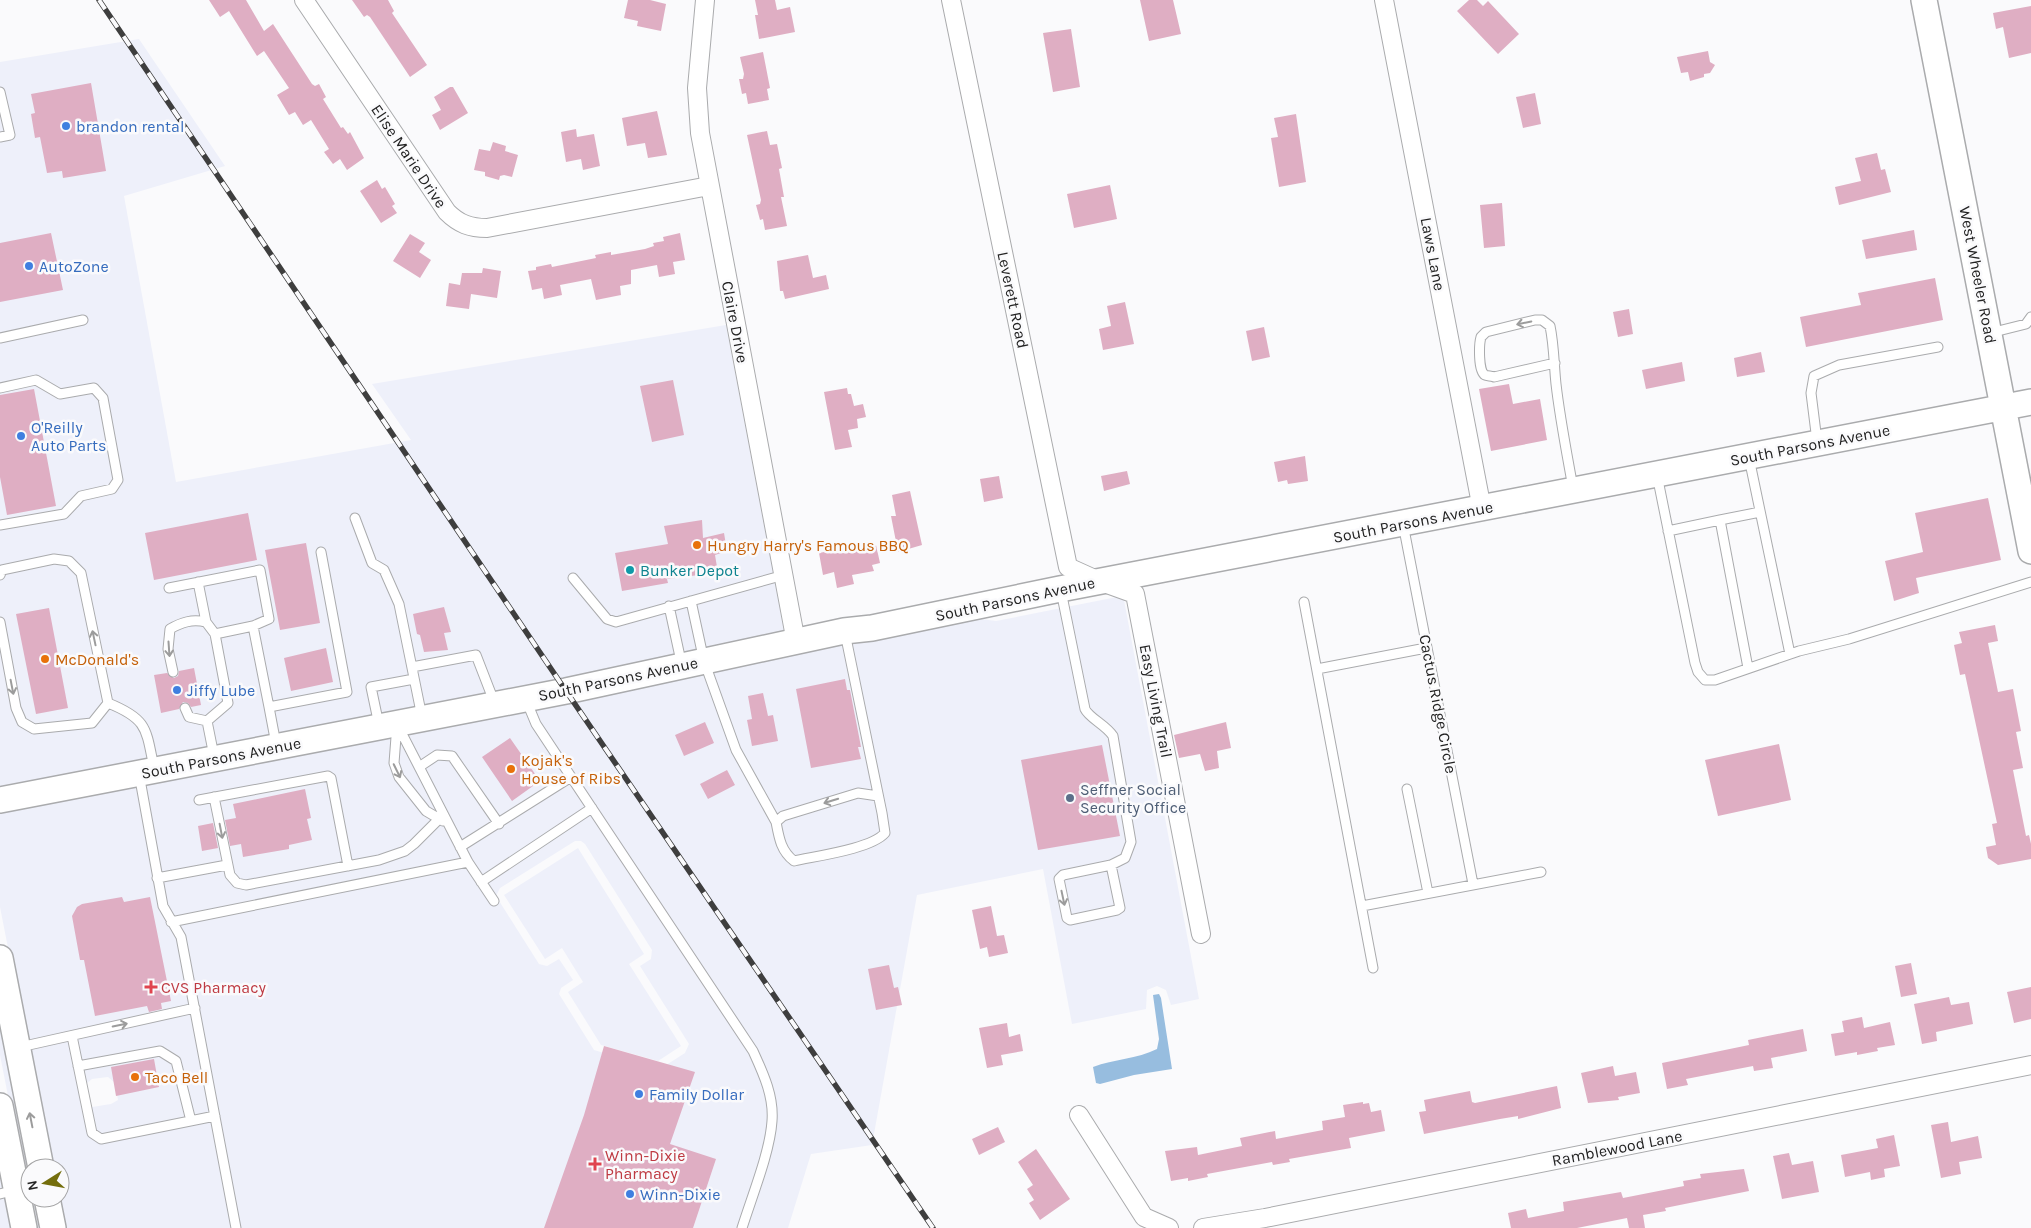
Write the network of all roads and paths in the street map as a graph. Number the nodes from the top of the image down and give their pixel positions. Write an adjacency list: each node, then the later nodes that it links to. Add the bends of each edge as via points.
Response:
1 (304, 0): 8 (street, Elise Marie Drive, via 447,212 466,226 487,228)
2 (704, 0): 8 (street, Claire Drive, via 697,88)
3 (951, 0): 34 (street, Leverett Road, via 1068,567)
4 (1384, 0): 22 (street, Laws Lane)
5 (1924, 0): 11 (main road, West Wheeler Road)
6 (0, 92): 7 (lane, via 10,135)
7 (0, 138)
8 (709, 186): 32 (street, Claire Drive)
9 (2031, 317): 11 (lane, via 2026,324)
10 (83, 320): 12 (lane)
11 (1990, 333): 17 (main road, West Wheeler Road)
12 (0, 338)
13 (1938, 347): 18 (lane, via 1839,365 1814,376 1811,393)
14 (1555, 363): 14 (lane, one-way to 14, via 1550,326 1542,320 1486,332 1481,337 1480,360 1486,376); 21 (lane)
15 (0, 388): 27 (lane, via 36,380 60,394 94,388 103,398 118,480 112,489 81,496 64,514)
16 (2031, 402): 17 (main road, South Parsons Avenue)
17 (2004, 407): 18 (main road, South Parsons Avenue); 29 (main road, West Wheeler Road)
18 (1817, 444): 19 (main road, South Parsons Avenue)
19 (1749, 457): 20 (main road, South Parsons Avenue); 23 (lane)
20 (1656, 475): 21 (main road, South Parsons Avenue); 28 (lane)
21 (1574, 491): 22 (main road, South Parsons Avenue)
22 (1482, 509): 26 (main road, South Parsons Avenue)
23 (1760, 512): 25 (lane); 49 (lane)
24 (355, 518): 51 (lane, via 372,563 384,570 399,604)
25 (1720, 520): 28 (lane); 52 (lane)
26 (1403, 524): 34 (main road, South Parsons Avenue); 48 (lane, Cactus Ridge Circle)
27 (0, 525)
28 (1668, 531): 52 (lane, via 1698,672 1705,680 1715,680)
29 (2031, 551)
30 (321, 552): 59 (lane, via 347,692)
31 (0, 575): 57 (lane, one-way to 31, via 81,573 69,561 54,559 2,570)
32 (784, 575): 39 (lane); 47 (street, Claire Drive)
33 (573, 578): 41 (lane, via 607,619 616,622)
34 (1099, 581): 38 (main road, South Parsons Avenue); 92 (street, Easy Living Trail, via 1135,594)
35 (198, 582): 37 (lane); 43 (lane); 44 (lane, via 260,570 269,618)
36 (2031, 582): 49 (lane, via 1849,639)
37 (169, 588)
38 (1060, 589): 45 (main road, South Parsons Avenue); 82 (lane, via 1086,709 1113,736 1131,842 1125,858)
39 (691, 602): 41 (lane); 50 (lane)
40 (1304, 602): 53 (lane)
41 (668, 606): 50 (lane)
42 (0, 622): 57 (lane, one-way to 57, via 16,708 22,722 34,729 92,723)
43 (206, 622): 46 (lane); 54 (lane, one-way to 54, via 188,621 170,629 168,649)
44 (253, 626): 46 (lane); 59 (lane)
45 (844, 631): 47 (main road, South Parsons Avenue); 70 (lane)
46 (214, 634): 62 (lane, via 228,704)
47 (796, 642): 50 (main road, South Parsons Avenue)
48 (1426, 648): 53 (lane); 87 (lane, Cactus Ridge Circle)
49 (1790, 654): 52 (lane)
50 (693, 663): 56 (main road, South Parsons Avenue); 76 (lane)
51 (412, 667): 55 (lane); 58 (lane, via 476,655)
52 (1748, 668)
53 (1317, 669): 90 (lane)
54 (173, 672)
55 (414, 679): 61 (lane); 63 (lane, via 371,687)
56 (526, 699): 58 (main road, South Parsons Avenue); 68 (lane, via 536,724)
57 (108, 703): 67 (lane, via 131,712 146,731)
58 (496, 705): 61 (main road, South Parsons Avenue)
59 (269, 706): 64 (lane)
60 (185, 708): 62 (lane, via 189,717)
61 (423, 719): 63 (main road, South Parsons Avenue)
62 (207, 721): 65 (lane)
63 (388, 725): 64 (main road, South Parsons Avenue); 66 (lane); 75 (lane, one-way to 75, via 399,777 426,811)
64 (276, 747): 65 (main road, South Parsons Avenue)
65 (215, 759): 67 (main road, South Parsons Avenue)
66 (419, 767): 77 (lane, via 437,755 452,756); 78 (lane)
67 (147, 772): 72 (main road, South Parsons Avenue); 85 (lane)
68 (571, 777): 74 (lane); 77 (lane)
69 (1407, 789): 88 (lane)
70 (878, 796): 76 (lane, one-way to 76, via 858,793 789,814); 76 (lane, via 886,834 862,845 794,861 785,854)
71 (214, 797): 73 (lane); 81 (lane, one-way to 81); 83 (lane, via 328,776)
72 (0, 800)
73 (199, 800)
74 (592, 808): 86 (lane); 111 (lane, via 753,1051 763,1073 770,1096 772,1120)
75 (439, 819): 78 (lane); 83 (lane, via 405,850 379,860)
76 (776, 822)
77 (498, 824): 79 (lane)
78 (450, 825): 79 (lane)
79 (460, 847): 80 (lane)
80 (468, 862): 86 (lane); 91 (lane)
81 (227, 865): 83 (lane, via 232,879 246,885); 85 (lane)
82 (1111, 865): 82 (lane, one-way to 82, via 1063,875 1059,879 1067,918 1070,920 1120,908)
83 (348, 866)
84 (1541, 872): 87 (lane)
85 (157, 878): 91 (lane)
86 (481, 882): 89 (lane)
87 (1473, 884): 88 (lane)
88 (1428, 893): 90 (lane)
89 (494, 901)
90 (1362, 906): 94 (lane)
91 (170, 922): 95 (lane, via 181,937)
92 (1201, 934)
93 (0, 958): 97 (main road)
94 (1373, 968)
95 (195, 1008): 96 (lane, one-way to 95); 102 (lane)
96 (72, 1036): 97 (lane); 99 (lane)
97 (17, 1048): 104 (main road, one-way to 97)
98 (2031, 1065): 107 (street, Ramblewood Lane)
99 (78, 1066): 103 (lane, via 160,1051 176,1061); 103 (lane, via 92,1132 101,1139)
100 (0, 1106): 105 (main road)
101 (1079, 1115): 112 (street, via 1144,1217)
102 (216, 1116): 103 (lane); 110 (lane)
103 (191, 1121)
104 (39, 1158)
105 (8, 1192): 108 (main road)
106 (49, 1208): 109 (main road)
107 (1266, 1223): 113 (street, Ramblewood Lane)
108 (24, 1228)
109 (53, 1228)
110 (236, 1228)
111 (742, 1228)
112 (1170, 1228)
113 (1203, 1228)

